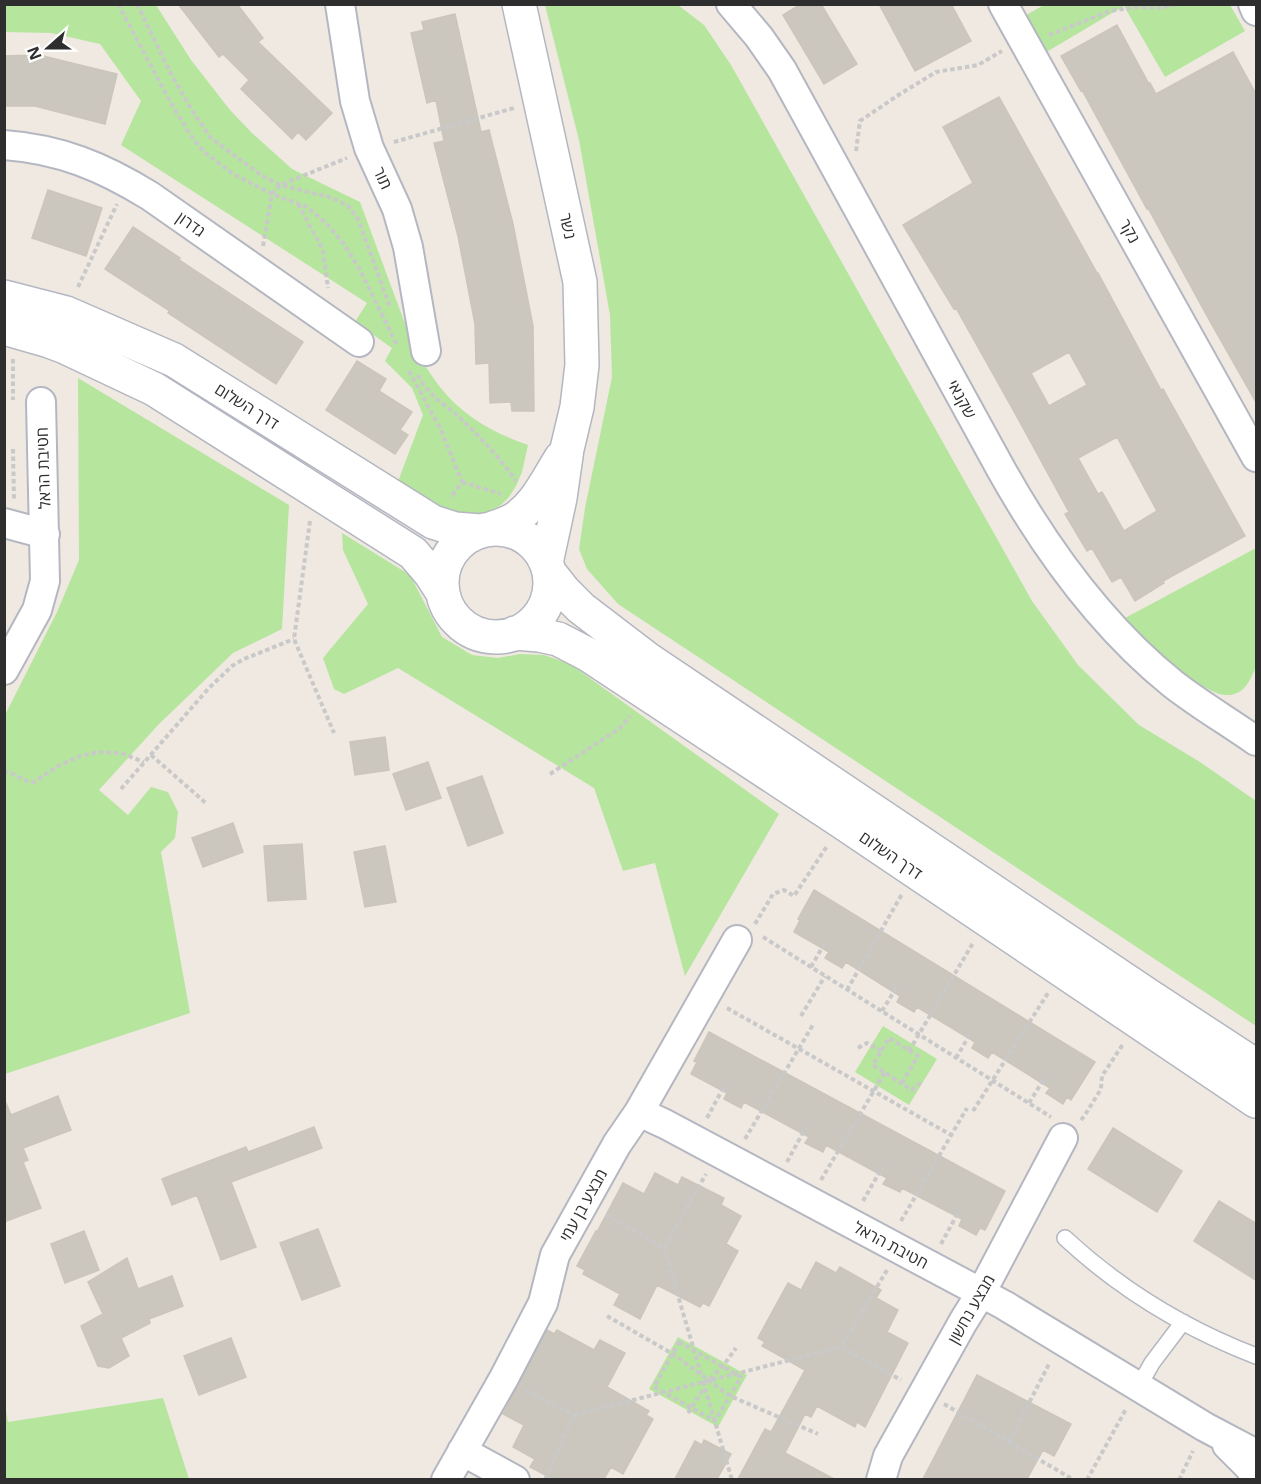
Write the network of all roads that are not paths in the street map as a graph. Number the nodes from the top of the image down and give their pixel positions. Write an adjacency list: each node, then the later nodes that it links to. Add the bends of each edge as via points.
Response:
1 (340, 4): 11 (street, תור, via 355,101 408,246)
2 (519, 4): 13 (street, נשר, via 580,282 582,365)
3 (731, 4): 22 (street, שקנאי, via 782,70 1008,482 1057,560 1100,613 1172,683 1199,703)
4 (1003, 4): 14 (street, נקר)
5 (1253, 4): 6 (street)
6 (1257, 11)
7 (4, 145): 10 (street, גדרון, via 68,156 128,182)
8 (4, 297): 16 (street, דרך השלום, via 66,313 174,360 433,522 455,529)
9 (4, 328): 19 (street, via 49,340 154,389 413,553)
10 (359, 342)
11 (412, 359)
12 (41, 402): 17 (street, חטיבת הראל)
13 (567, 449): 16 (street, נשר, via 526,510 512,521); 18 (street, נשר)
14 (1257, 457)
15 (4, 523): 17 (street, חטיבת הראל)
16 (486, 530): 18 (street, via 510,530 525,537); 19 (street, via 461,540 450,553 443,568)
17 (45, 534): 21 (street, חטיבת הראל, via 45,580 37,610)
18 (548, 567): 20 (street, via 550,588 545,604 536,619); 24 (street, דרך השלום, via 581,608 649,660)
19 (442, 593): 20 (street, via 449,610 466,628 490,637)
20 (515, 633): 25 (street, דרך השלום, via 558,639 587,654)
21 (4, 670)
22 (1254, 733)
23 (745, 935): 26 (street, מבצע בן עמי)
24 (1257, 1066)
25 (1257, 1101)
26 (639, 1112): 29 (street, חטיבת הראל, via 899,1237); 34 (street, מבצע בן עמי, via 555,1255 543,1304)
27 (1067, 1128): 29 (street, מבצע נחשון)
28 (1065, 1238): 30 (lane, via 1109,1276)
29 (981, 1293): 32 (street, חטיבת הראל); 39 (street, מבצע נחשון, via 888,1456)
30 (1183, 1322): 31 (lane); 32 (lane)
31 (1257, 1356)
32 (1139, 1386): 33 (street, חטיבת הראל)
33 (1205, 1427): 35 (street, חטיבת הראל); 36 (street, חטיבת הראל, via 1233,1450)
34 (462, 1451): 37 (street, מבצע בן עמי); 38 (street)
35 (1257, 1454)
36 (1257, 1478)
37 (446, 1479)
38 (515, 1479)
39 (881, 1479)

